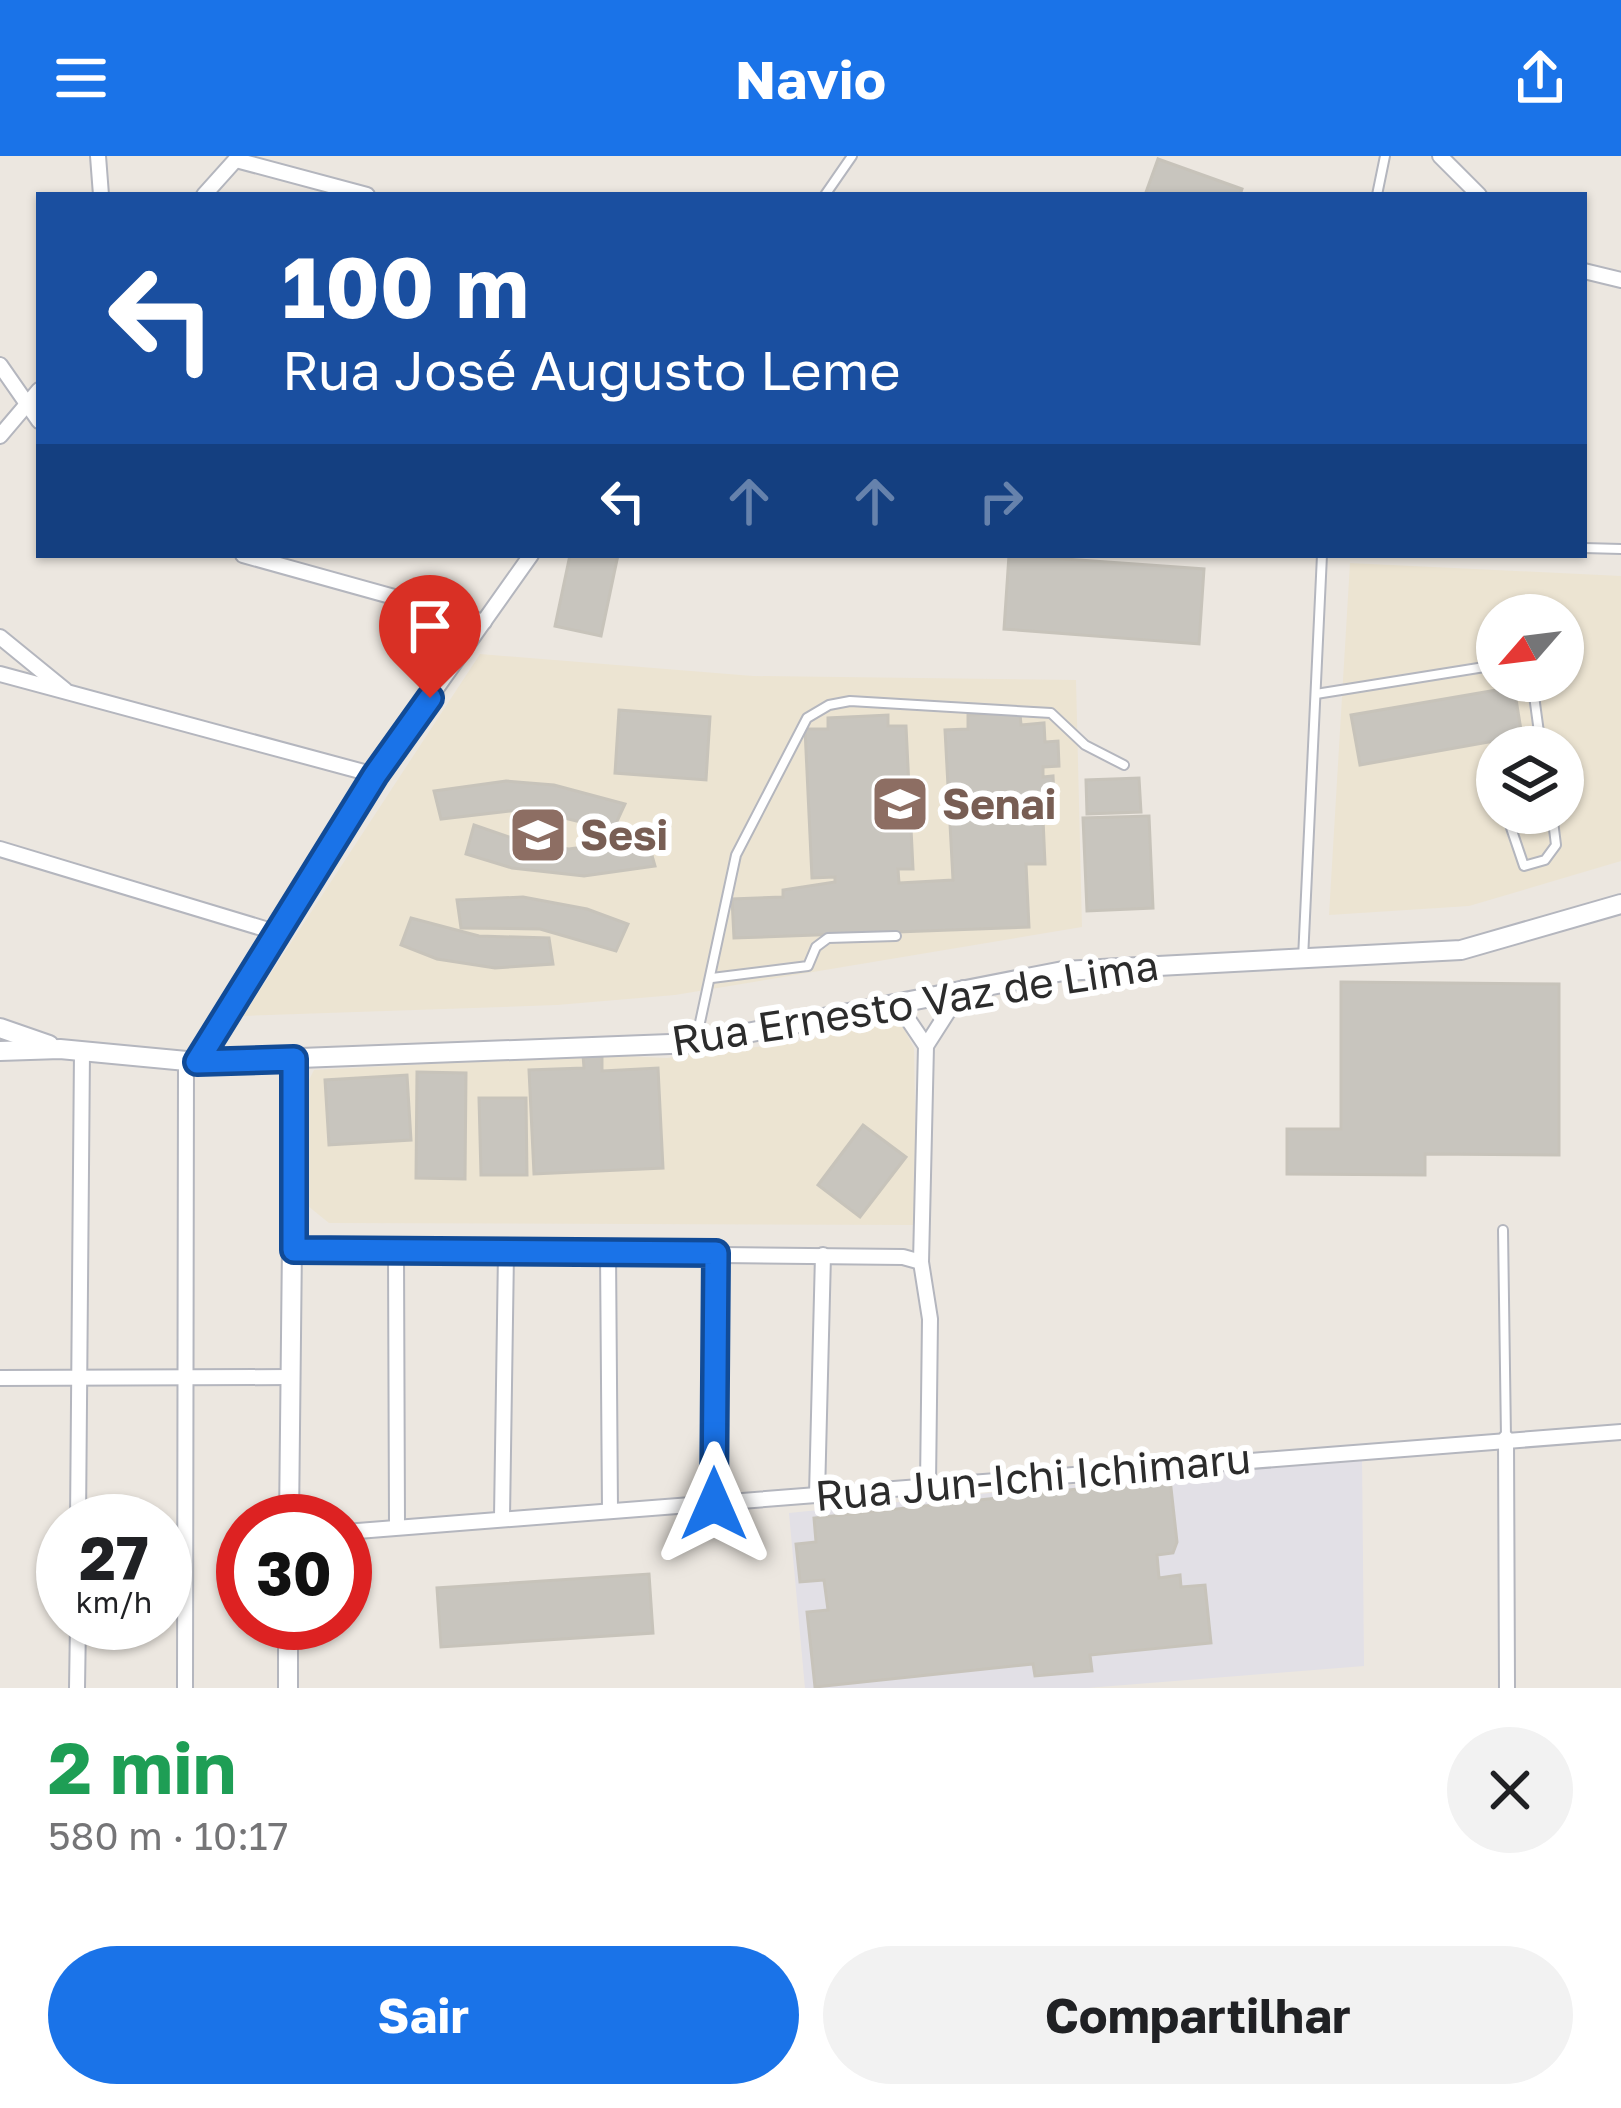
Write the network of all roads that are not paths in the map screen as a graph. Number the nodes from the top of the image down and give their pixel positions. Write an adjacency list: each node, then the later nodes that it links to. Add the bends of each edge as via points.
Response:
1 (98, 156): 6 (street)
2 (852, 156): 9 (lane)
3 (1385, 156): 10 (lane)
4 (1440, 156): 11 (street)
5 (237, 158): 7 (street); 8 (street)
6 (101, 192)
7 (208, 192)
8 (356, 192)
9 (827, 192)
10 (1378, 192)
11 (1476, 192)
12 (1587, 272): 13 (street)
13 (1621, 280)
14 (0, 364): 16 (street)
15 (36, 394): 16 (street)
16 (27, 405): 17 (street); 18 (street)
17 (36, 417)
18 (0, 436)
19 (1587, 548): 20 (lane)
20 (1621, 550)
21 (254, 558): 24 (street)
22 (529, 558): 24 (street)
23 (1322, 558): 29 (lane)
24 (484, 622): 31 (street)
25 (0, 637): 28 (street)
26 (1476, 668): 29 (lane)
27 (0, 674): 28 (street)
28 (69, 693): 31 (street)
29 (1316, 694): 38 (lane)
30 (1124, 765): 39 (lane, via 1085,745 1052,713 829,705 807,718 736,855)
31 (375, 775): 36 (street)
32 (1513, 834): 33 (lane, via 1524,866 1545,860)
33 (1555, 834)
34 (0, 849): 36 (street)
35 (1621, 904): 38 (street, Rua Ernesto Vaz de Lima, via 1461,950)
36 (274, 932): 49 (street)
37 (896, 936): 39 (lane, via 828,938 808,966)
38 (1303, 961): 40 (street, Rua Ernesto Vaz de Lima, via 1125,966)
39 (712, 978): 43 (lane)
40 (963, 988): 41 (street, Rua Ernesto Vaz de Lima); 44 (street)
41 (897, 1004): 43 (street, Rua Ernesto Vaz de Lima); 44 (street)
42 (0, 1028): 45 (street)
43 (696, 1042): 48 (street, Rua Ernesto Vaz de Lima)
44 (926, 1046): 57 (street)
45 (59, 1049): 46 (street); 47 (street, Rua Ernesto Vaz de Lima)
46 (0, 1051)
47 (82, 1051): 49 (street, Rua Ernesto Vaz de Lima); 60 (street)
48 (294, 1059): 49 (street, Rua Ernesto Vaz de Lima); 51 (street)
49 (191, 1062): 61 (street)
50 (1503, 1230): 63 (lane)
51 (294, 1250): 55 (street); 58 (street)
52 (608, 1252): 53 (street); 54 (street); 69 (street)
53 (506, 1253): 55 (street); 70 (street)
54 (716, 1253): 56 (street); 68 (street)
55 (396, 1254): 71 (street)
56 (823, 1255): 57 (street); 67 (street)
57 (921, 1262): 64 (street, via 931,1319)
58 (291, 1377): 61 (street); 66 (street)
59 (0, 1378): 60 (street)
60 (79, 1379): 61 (street); 65 (street)
61 (186, 1380): 76 (street)
62 (1621, 1432): 63 (street, Rua Jun-Ichi Ichimaru)
63 (1506, 1438): 64 (street, Rua Jun-Ichi Ichimaru); 78 (street)
64 (928, 1484): 67 (street, Rua Jun-Ichi Ichimaru)
65 (78, 1494)
66 (289, 1494)
67 (817, 1495): 68 (street, Rua Jun-Ichi Ichimaru)
68 (714, 1504): 69 (street, Rua Jun-Ichi Ichimaru)
69 (610, 1510): 70 (street, Rua Jun-Ichi Ichimaru)
70 (502, 1517): 71 (street, Rua Jun-Ichi Ichimaru)
71 (397, 1525): 72 (street, Rua Jun-Ichi Ichimaru)
72 (372, 1528)
73 (78, 1650): 75 (street)
74 (288, 1650): 77 (street)
75 (77, 1688)
76 (185, 1688)
77 (288, 1688)
78 (1508, 1688)

